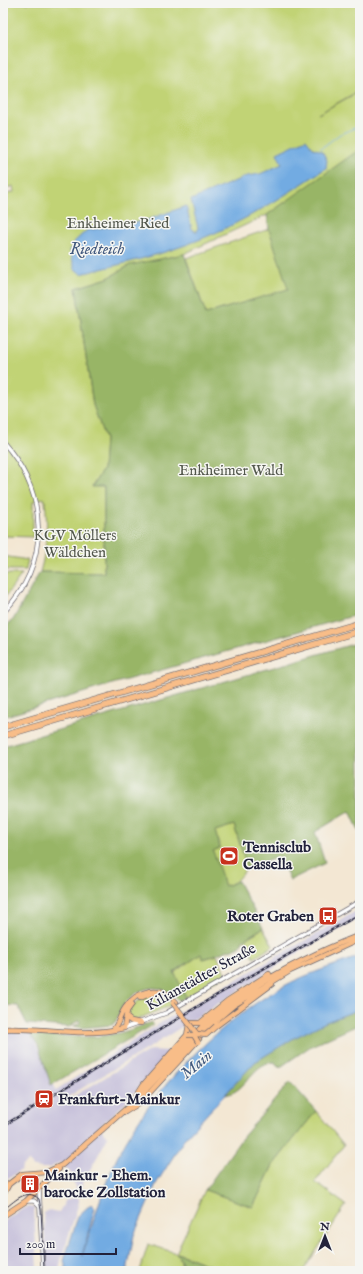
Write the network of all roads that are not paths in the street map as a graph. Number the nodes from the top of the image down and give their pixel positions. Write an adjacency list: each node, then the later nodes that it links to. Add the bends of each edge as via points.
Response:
1 (3, 442): 2 (street, via 29,480 36,500 38,542 32,566 19,593)
2 (3, 613)
3 (360, 623): 5 (highway)
4 (360, 632): 6 (highway)
5 (3, 727)
6 (3, 736)
7 (360, 901): 13 (street, Kilianstädter Straße, via 170,1010)
8 (360, 934): 10 (main road)
9 (360, 939): 11 (main road)
10 (293, 964): 14 (main road, via 268,974 200,1023); 21 (main road, via 256,986 214,1017 178,1050)
11 (290, 971): 18 (main road, bridge, via 207,1034); 21 (main road, via 250,994 210,1024)
12 (123, 1016): 13 (main road, via 132,1022); 14 (main road, bridge, via 132,1000 148,991 163,992 170,996); 15 (main road); 17 (main road)
13 (141, 1023): 15 (street, Kilianstädter Straße)
14 (190, 1023): 18 (main road, bridge); 19 (main road, bridge)
15 (124, 1028): 17 (main road, Kilianstädter Straße)
16 (3, 1029): 17 (main road, Kilianstädter Straße, via 76,1033)
17 (113, 1030)
18 (198, 1034): 20 (main road, bridge)
19 (187, 1035): 20 (main road, bridge, via 194,1035); 21 (main road, via 140,1088)
20 (198, 1042): 22 (main road, via 135,1107)
21 (131, 1104): 22 (main road)
22 (121, 1114): 23 (main road)
23 (62, 1165): 24 (main road); 25 (main road, via 51,1171 22,1174 12,1182)
24 (39, 1187): 26 (main road); 27 (street)
25 (3, 1195)
26 (26, 1200): 27 (street, via 37,1203); 28 (main road)
27 (41, 1214): 29 (street)
28 (4, 1216)
29 (43, 1271)

